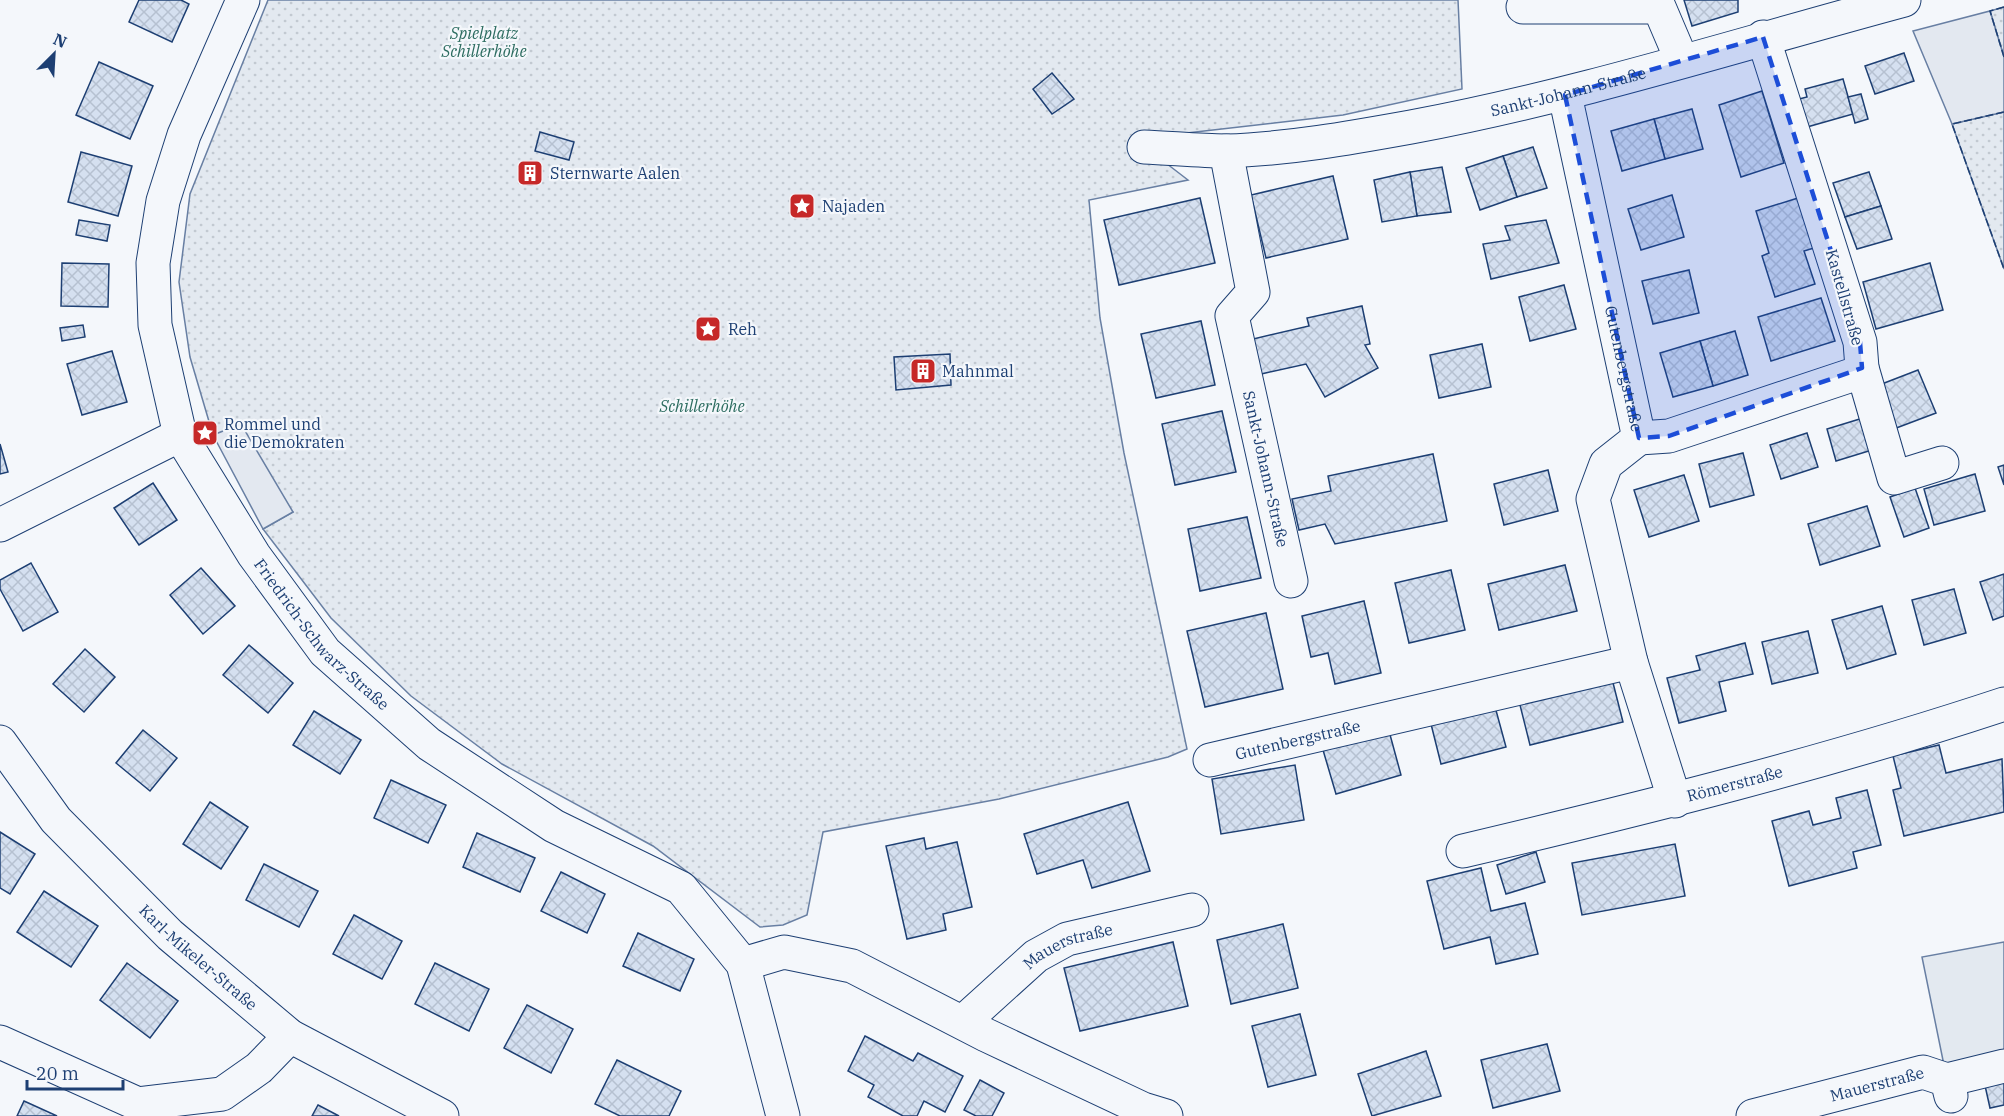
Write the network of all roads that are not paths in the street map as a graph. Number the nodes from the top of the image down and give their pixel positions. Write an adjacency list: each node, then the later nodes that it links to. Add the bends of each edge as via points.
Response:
1 (243, 0): 10 (street, Friedrich-Schwarz-Straße, via 184,135 163,201 155,252 154,326)
2 (1904, 0): 4 (street, Sankt-Johann-Straße)
3 (1523, 7): 5 (street, via 1659,8)
4 (1763, 37): 5 (street, Sankt-Johann-Straße); 9 (street, Kastellstraße, via 1860,342)
5 (1682, 61): 6 (street, Sankt-Johann-Straße)
6 (1565, 95): 8 (street, Sankt-Johann-Straße, via 1333,141); 11 (street, Gutenbergstraße)
7 (1144, 147): 8 (street, Sankt-Johann-Straße)
8 (1226, 151): 14 (street, Sankt-Johann-Straße, via 1253,292 1232,316)
9 (1862, 368): 11 (street, Kastellstraße, via 1852,375 1669,436); 12 (street, via 1894,478)
10 (180, 435): 13 (street); 22 (street, Friedrich-Schwarz-Straße, via 254,555 325,652 429,744 554,826 681,888)
11 (1639, 438): 15 (street, Gutenbergstraße, via 1606,464 1593,499)
12 (1942, 463)
13 (0, 525)
14 (1291, 581)
15 (1631, 662): 18 (street, Gutenbergstraße); 19 (street, Gutenbergstraße)
16 (2004, 704): 19 (street, Römerstraße, via 1889,742)
17 (0, 742): 24 (street, Karl-Mikeler-Straße, via 64,828 170,935)
18 (1210, 760)
19 (1676, 801): 20 (street, Römerstraße)
20 (1463, 851)
21 (1192, 910): 23 (street, Mauerstraße, via 1067,939 1036,956)
22 (743, 964): 23 (street, via 784,952 852,966); 28 (street, Friedrich-Schwarz-Straße)
23 (963, 1022): 29 (street, via 1143,1109)
24 (290, 1036): 25 (street, via 259,1068 222,1094 138,1104); 27 (street, Karl-Mikeler-Straße)
25 (0, 1042)
26 (2004, 1066): 30 (street, Mauerstraße, via 1949,1088 1923,1072)
27 (442, 1116)
28 (783, 1116)
29 (1166, 1116)
30 (1753, 1116)

